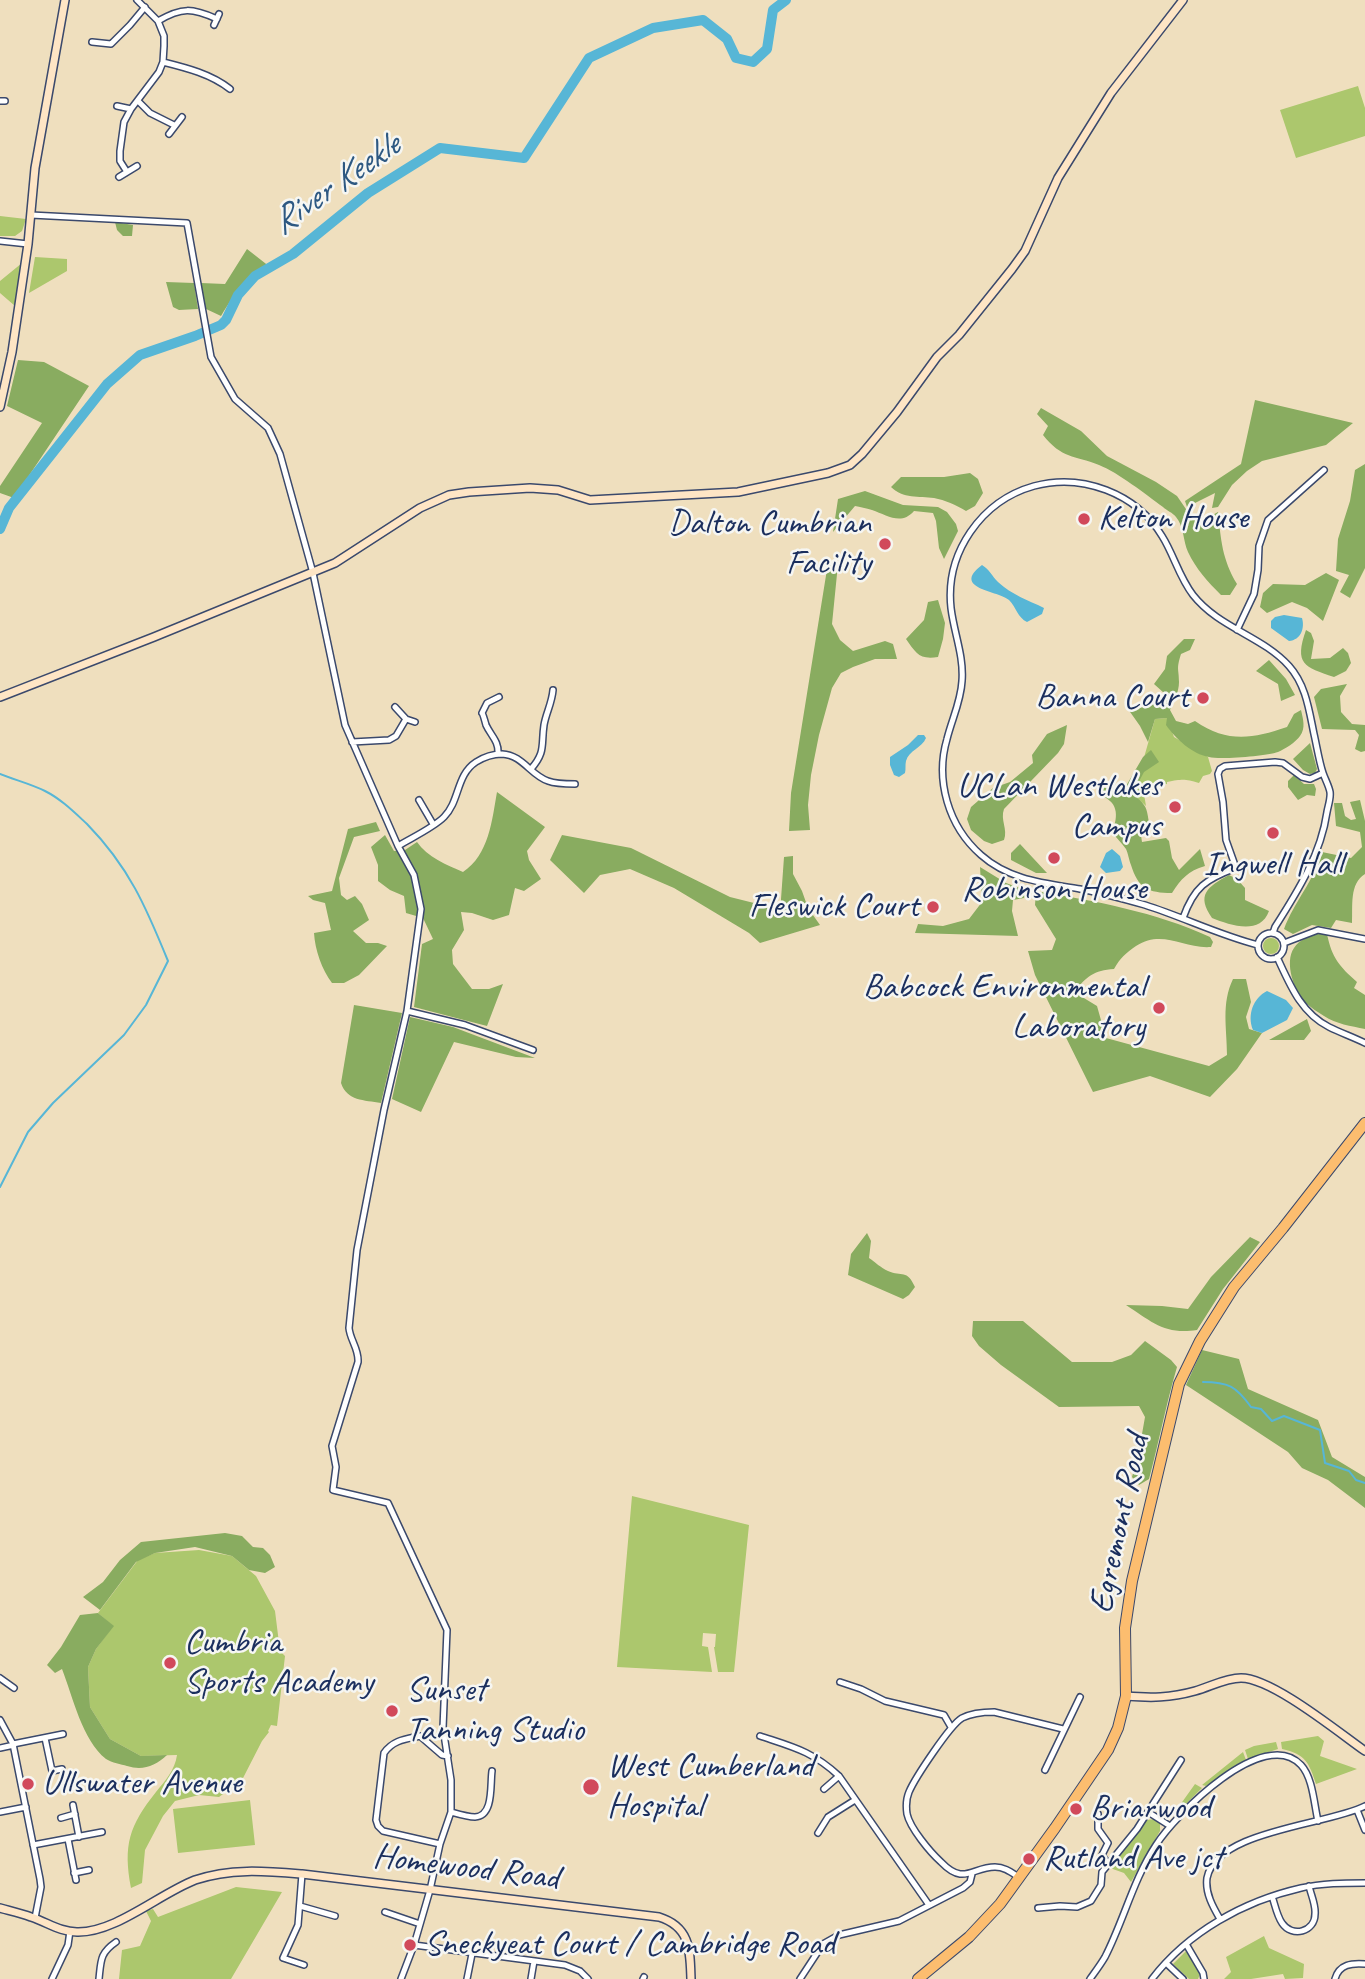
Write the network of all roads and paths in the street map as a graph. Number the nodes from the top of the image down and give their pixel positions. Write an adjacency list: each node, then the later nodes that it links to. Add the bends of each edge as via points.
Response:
1 (65, 0): 21 (street, via 35,168)
2 (137, 0): 4 (street)
3 (1184, 0): 28 (street, via 1111,93 1058,178 1025,251 850,464 738,492 590,500 558,490 530,488 449,495)
4 (145, 7): 6 (street); 7 (street, via 111,44)
5 (216, 19): 6 (street, via 190,9)
6 (159, 21): 8 (street)
7 (92, 42)
8 (163, 62): 10 (street); 12 (street)
9 (226, 74): 10 (street)
10 (221, 82): 11 (street)
11 (230, 89)
12 (138, 101): 14 (street); 16 (street)
13 (117, 106): 14 (street)
14 (131, 109): 19 (street, via 120,151)
15 (182, 117): 16 (street)
16 (174, 125): 17 (street)
17 (169, 134)
18 (137, 166): 19 (street)
19 (127, 172): 20 (street)
20 (119, 177)
21 (32, 215): 23 (street); 28 (street, via 187,223 212,361 235,399 268,428 280,454)
22 (0, 241): 23 (street)
23 (28, 244): 25 (street)
24 (0, 369): 25 (street)
25 (9, 370): 26 (street)
26 (0, 407)
27 (1324, 470): 29 (street, via 1268,520 1259,546 1254,594)
28 (313, 573): 31 (street); 36 (street)
29 (1237, 630): 39 (street, via 1269,648 1291,668 1305,691); 44 (street, via 1194,595 1160,532 1145,515 1121,496 1087,484 1035,486 1000,502 969,533 951,582 962,677 943,771 947,801 963,834 976,851 1017,877 1100,893)
30 (553, 690): 38 (street, via 544,744)
31 (0, 697)
32 (499, 697): 37 (street, via 487,703 482,713)
33 (395, 707): 34 (street)
34 (407, 719): 35 (street); 36 (street, via 389,740)
35 (415, 722)
36 (352, 742): 43 (street)
37 (498, 754): 38 (street, via 518,758); 42 (street, via 471,766 444,817)
38 (531, 769): 40 (street, via 548,781)
39 (1323, 773): 44 (street, via 1310,779 1275,762 1220,769 1226,840 1236,868 1203,883); 45 (street, via 1330,792 1325,826 1307,876)
40 (575, 784)
41 (419, 800): 42 (street)
42 (433, 824): 43 (street)
43 (398, 846): 50 (street, via 414,875 421,909)
44 (1183, 918): 48 (street)
45 (1273, 933): 47 (street); 48 (street, via 1263,936)
46 (1365, 939): 47 (street, via 1318,930)
47 (1284, 943): 49 (street)
48 (1258, 945): 49 (street, via 1266,958)
49 (1277, 957): 51 (street, via 1308,1012)
50 (407, 1011): 52 (street, via 465,1025); 70 (street, via 357,1250 349,1328 359,1356 332,1446 334,1490 388,1503 447,1630 443,1728)
51 (1365, 1043)
52 (533, 1051)
53 (1365, 1123): 55 (highway, Egremont Road)
54 (1365, 1129): 55 (highway, Egremont Road)
55 (1347, 1146): 59 (highway, Egremont Road, via 1234,1287 1179,1384 1129,1593)
56 (0, 1678): 58 (street)
57 (839, 1682): 62 (street, via 884,1701 944,1715)
58 (14, 1688)
59 (1126, 1696): 69 (street, via 1160,1698 1230,1679 1252,1679 1282,1693); 102 (highway, Egremont Road, via 1118,1727 1101,1761)
60 (1080, 1697): 63 (street)
61 (0, 1720): 67 (street)
62 (951, 1727): 63 (street, via 982,1712); 101 (street, via 912,1787 906,1811 941,1863 955,1872)
63 (1063, 1729): 73 (street)
64 (63, 1734): 66 (street)
65 (760, 1736): 75 (street, via 809,1753)
66 (45, 1738): 67 (street); 72 (street, via 52,1771)
67 (14, 1744): 68 (street); 80 (street)
68 (0, 1748)
69 (1365, 1751)
70 (448, 1756): 83 (street); 95 (street, via 420,1736 389,1746 384,1753 376,1820 383,1831)
71 (1181, 1760): 84 (street)
72 (62, 1769)
73 (1045, 1770)
74 (492, 1771): 83 (street, via 483,1815)
75 (839, 1776): 76 (street); 77 (street)
76 (824, 1789)
77 (855, 1800): 92 (street, via 828,1817); 108 (street)
78 (73, 1805): 85 (street)
79 (1365, 1806): 81 (street)
80 (26, 1807): 82 (street); 96 (street)
81 (1357, 1810): 88 (street); 90 (street)
82 (0, 1812)
83 (451, 1812): 95 (street)
84 (1148, 1812): 89 (street); 97 (street)
85 (75, 1814): 87 (street); 93 (street)
86 (1098, 1814): 97 (street, via 1098,1829 1108,1843 1102,1855)
87 (61, 1818)
88 (1318, 1821): 89 (street, via 1304,1769 1294,1759 1275,1754 1224,1777); 115 (street, via 1259,1836 1218,1859 1209,1872 1207,1887)
89 (1170, 1826): 135 (street, via 1146,1861 1105,1957)
90 (1365, 1830)
91 (102, 1832): 93 (street)
92 (818, 1833)
93 (79, 1837): 94 (street)
94 (68, 1839): 96 (street); 99 (street)
95 (440, 1844): 106 (street)
96 (33, 1845): 114 (street, via 41,1887)
97 (1108, 1864): 111 (street, via 1101,1885 1087,1904)
98 (89, 1870): 99 (street)
99 (74, 1873): 103 (street)
100 (302, 1874): 106 (street, Homewood Road); 109 (street); 117 (street, Homewood Road, via 222,1873 192,1881 98,1930)
101 (972, 1874): 102 (street, via 993,1867); 108 (street, via 968,1885)
102 (1020, 1878): 134 (highway, Egremont Road, via 974,1932)
103 (76, 1880)
104 (1365, 1883): 105 (street)
105 (1309, 1886): 107 (street); 107 (street, via 1315,1915 1311,1926 1301,1931 1283,1925)
106 (430, 1890): 116 (street); 132 (street, Homewood Road, via 664,1919 688,1942)
107 (1272, 1896): 115 (street)
108 (929, 1905): 133 (street, via 899,1921 839,1935 823,1944)
109 (300, 1906): 113 (street); 125 (street, via 298,1925 283,1958)
110 (0, 1908): 114 (street)
111 (1038, 1908)
112 (385, 1912): 116 (street)
113 (335, 1916)
114 (34, 1918): 117 (street)
115 (1220, 1919): 119 (street)
116 (420, 1924): 120 (street)
117 (70, 1931): 126 (street)
118 (116, 1942): 127 (street, via 102,1957)
119 (1186, 1944): 123 (street); 138 (street)
120 (414, 1945): 121 (street); 128 (street)
121 (472, 1954): 122 (street); 129 (street)
122 (534, 1961): 130 (street); 131 (street, via 572,1967)
123 (1166, 1963): 136 (street); 137 (street)
124 (1365, 1964): 139 (street, via 1345,1966)
125 (304, 1965)
126 (54, 1979)
127 (99, 1979)
128 (401, 1979)
129 (467, 1979)
130 (531, 1979)
131 (588, 1979)
132 (691, 1979)
133 (800, 1979)
134 (918, 1979)
135 (1090, 1979)
136 (1152, 1979)
137 (1183, 1979)
138 (1204, 1979)
139 (1335, 1979)

